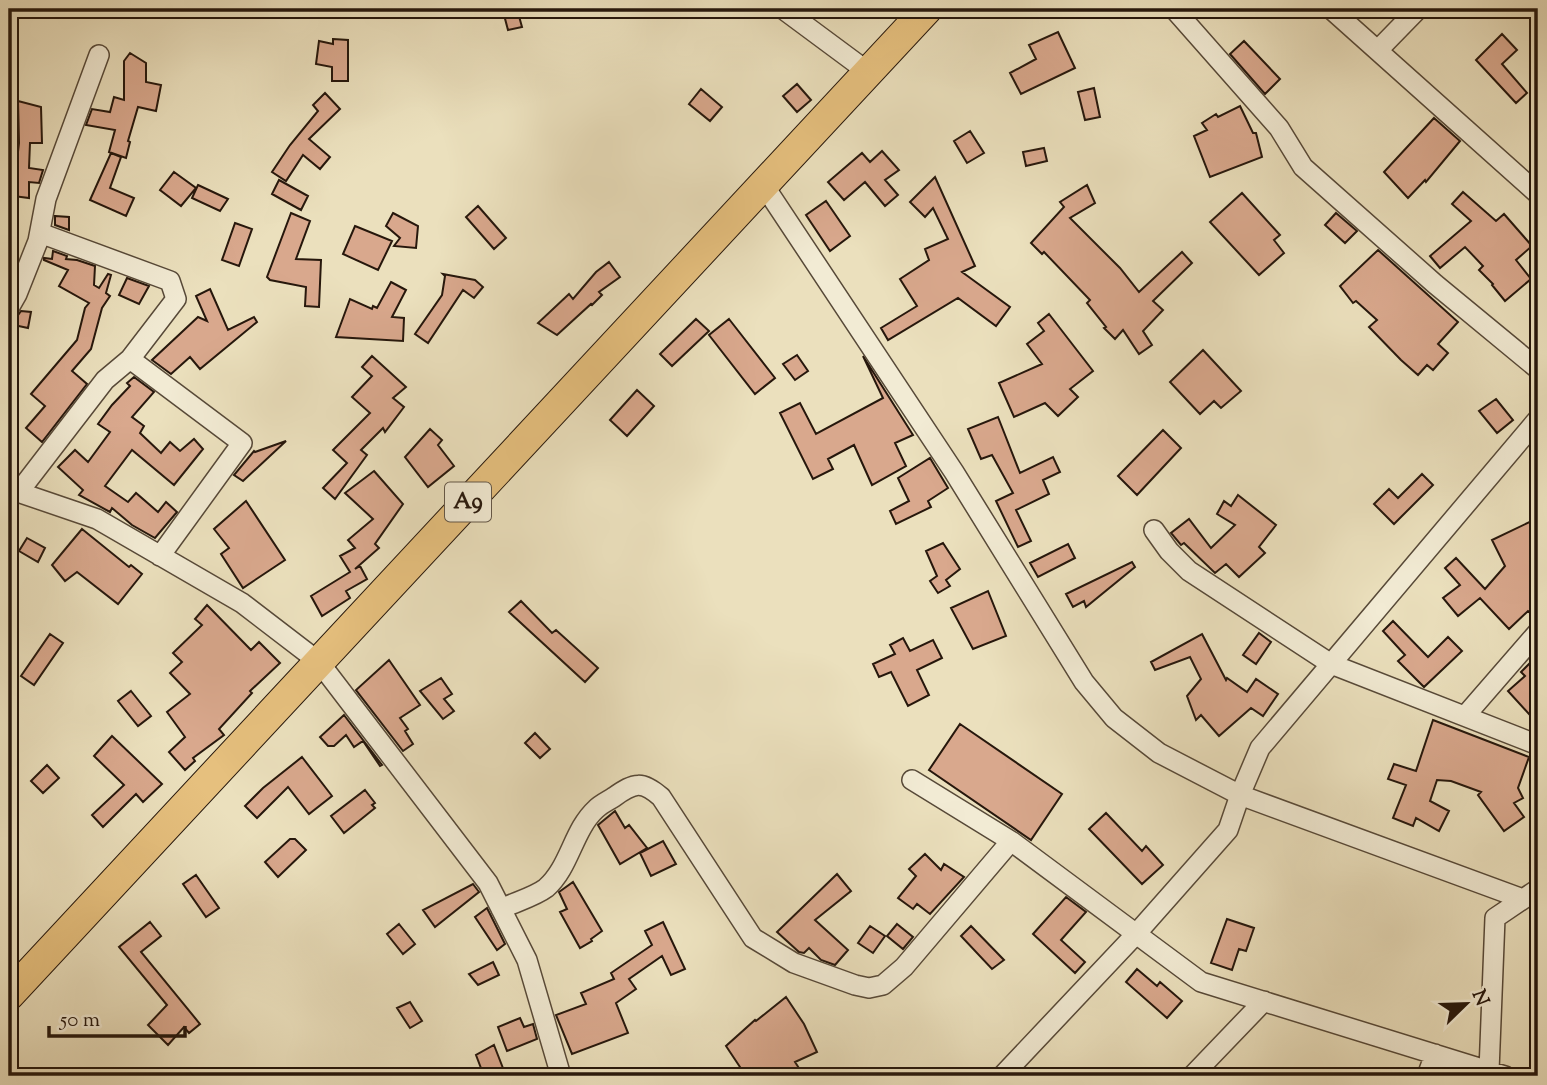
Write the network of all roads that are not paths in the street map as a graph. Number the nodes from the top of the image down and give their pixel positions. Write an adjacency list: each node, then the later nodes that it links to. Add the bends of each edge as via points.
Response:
1 (783, 9): 8 (street)
2 (927, 9): 8 (main road, A9)
3 (1174, 9): 14 (street, via 1279,128 1303,167)
4 (1331, 9): 6 (street)
5 (1419, 9): 6 (street)
6 (1378, 50): 10 (street)
7 (99, 55): 11 (street, via 46,199)
8 (868, 72): 9 (main road, A9)
9 (763, 184): 20 (main road, A9); 25 (street, via 954,472 1084,682 1114,718 1159,753)
10 (1538, 194)
11 (40, 233): 12 (street); 13 (street, via 170,281 176,299)
12 (9, 308)
13 (130, 359): 16 (street, via 105,380); 18 (street, via 242,443)
14 (1538, 369)
15 (1538, 419): 21 (street)
16 (14, 491): 18 (street, via 97,519)
17 (1154, 530): 21 (street, via 1189,571)
18 (160, 556): 20 (street, via 242,603)
19 (1538, 632): 22 (street)
20 (319, 662): 28 (street, via 488,883); 30 (main road, A9)
21 (1331, 664): 22 (street); 25 (street, via 1260,748)
22 (1465, 716): 23 (street)
23 (1538, 745)
24 (912, 780): 26 (street)
25 (1240, 795): 27 (street); 29 (street, via 1228,830)
26 (1011, 841): 28 (street, via 904,967 883,985 869,988 794,963 753,938 661,797 647,785 623,790 594,810 545,888); 29 (street)
27 (1531, 894): 33 (street, via 1495,918)
28 (501, 909): 34 (street, via 527,960)
29 (1136, 934): 31 (street, via 1201,982); 35 (street)
30 (9, 995)
31 (1264, 1001): 32 (street); 36 (street)
32 (1435, 1054): 33 (street); 37 (street)
33 (1497, 1074)
34 (561, 1076)
35 (1002, 1076)
36 (1192, 1076)
37 (1427, 1076)

